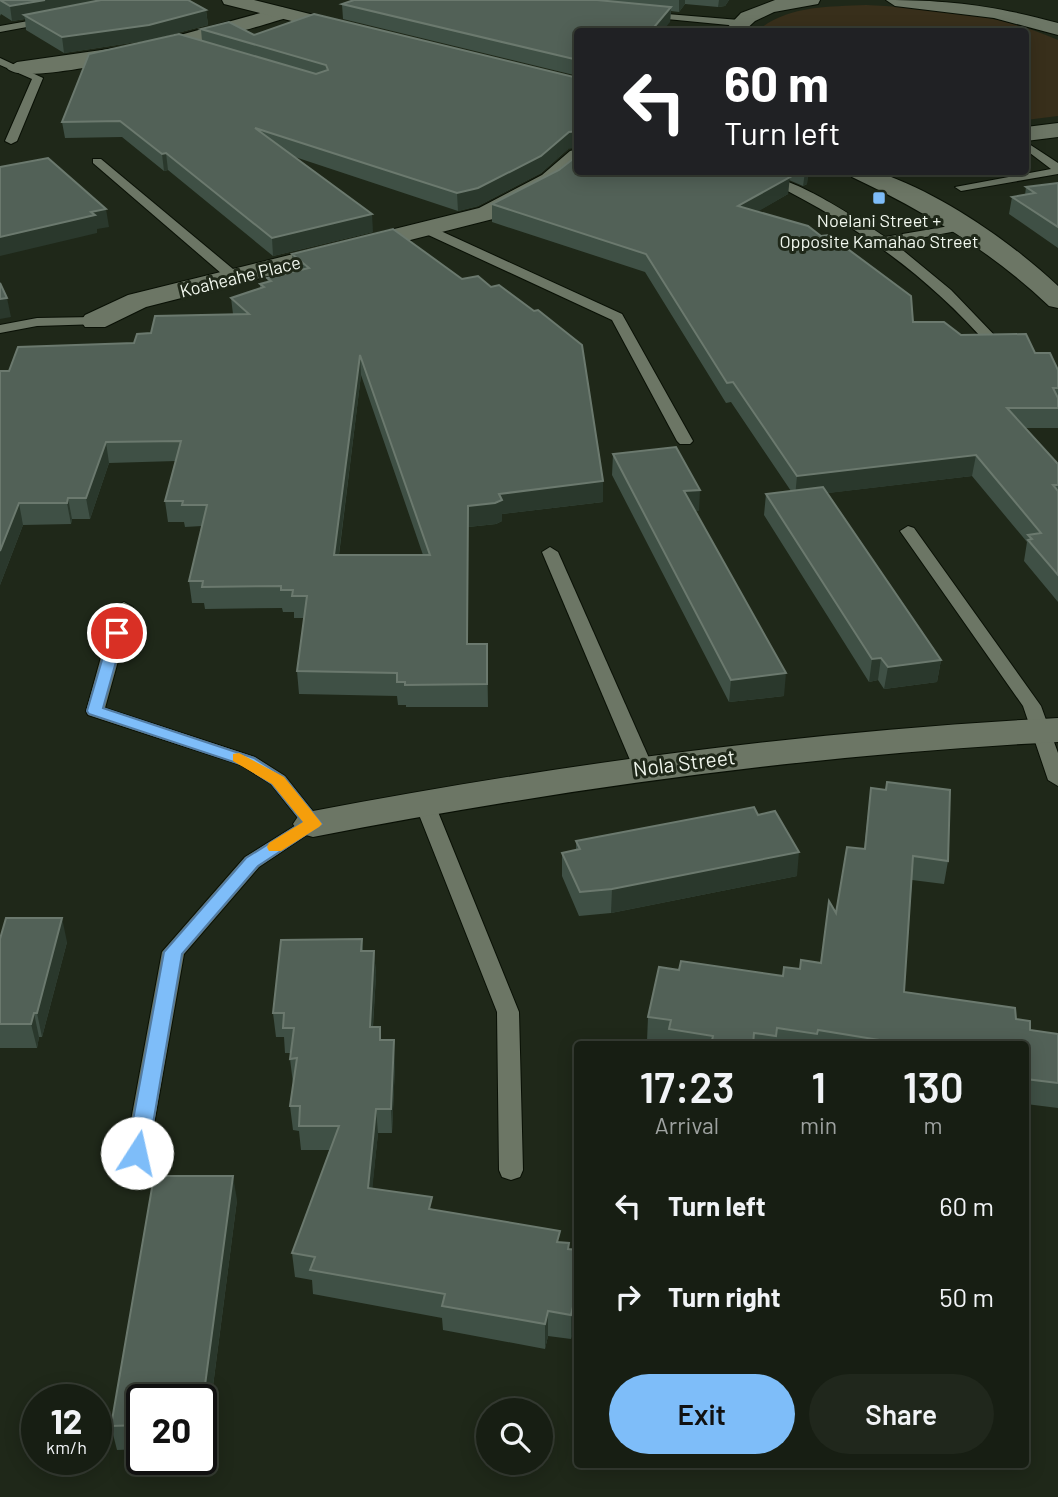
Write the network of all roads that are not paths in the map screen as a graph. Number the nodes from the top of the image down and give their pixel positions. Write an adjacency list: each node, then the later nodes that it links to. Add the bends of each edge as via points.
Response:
1 (230, 0): 6 (street)
2 (811, 0): 8 (street, via 763,9)
3 (895, 0): 4 (street)
4 (967, 4): 10 (street)
5 (631, 12): 8 (lane)
6 (282, 13): 11 (street); 12 (street, via 237,29)
7 (67, 16): 9 (lane)
8 (736, 27)
9 (0, 29)
10 (1058, 29)
11 (376, 36)
12 (175, 42): 13 (lane); 14 (street, via 68,64)
13 (198, 49)
14 (8, 64): 17 (lane, via 38,78)
15 (1058, 130): 16 (street)
16 (1029, 134)
17 (11, 141)
18 (1029, 147): 21 (lane)
19 (574, 159): 28 (street, Koaheahe Place, via 550,180 511,202)
20 (97, 161): 30 (lane)
21 (1058, 169): 22 (lane)
22 (1029, 174)
23 (866, 175): 27 (street)
24 (1026, 175): 26 (lane)
25 (776, 181): 29 (lane)
26 (961, 187)
27 (963, 226): 29 (lane); 31 (street)
28 (428, 230): 30 (street, Koaheahe Place); 35 (lane, via 617,317)
29 (885, 241): 34 (lane, via 947,291)
30 (233, 277): 32 (street, Koaheahe Place, via 137,301)
31 (1058, 300)
32 (96, 321): 33 (lane, via 37,322)
33 (0, 329)
34 (994, 343)
35 (685, 441)
36 (908, 531): 39 (lane)
37 (550, 552): 40 (lane)
38 (124, 607): 43 (lane, via 95,711 248,761 278,780)
39 (1050, 730): 40 (street, Nola Street); 41 (lane)
40 (643, 767): 42 (street, Nola Street)
41 (1058, 780)
42 (424, 802): 43 (street, Nola Street); 45 (lane, via 508,1012)
43 (313, 824): 44 (lane, via 252,862 173,952)
44 (137, 1153)
45 (510, 1170)

